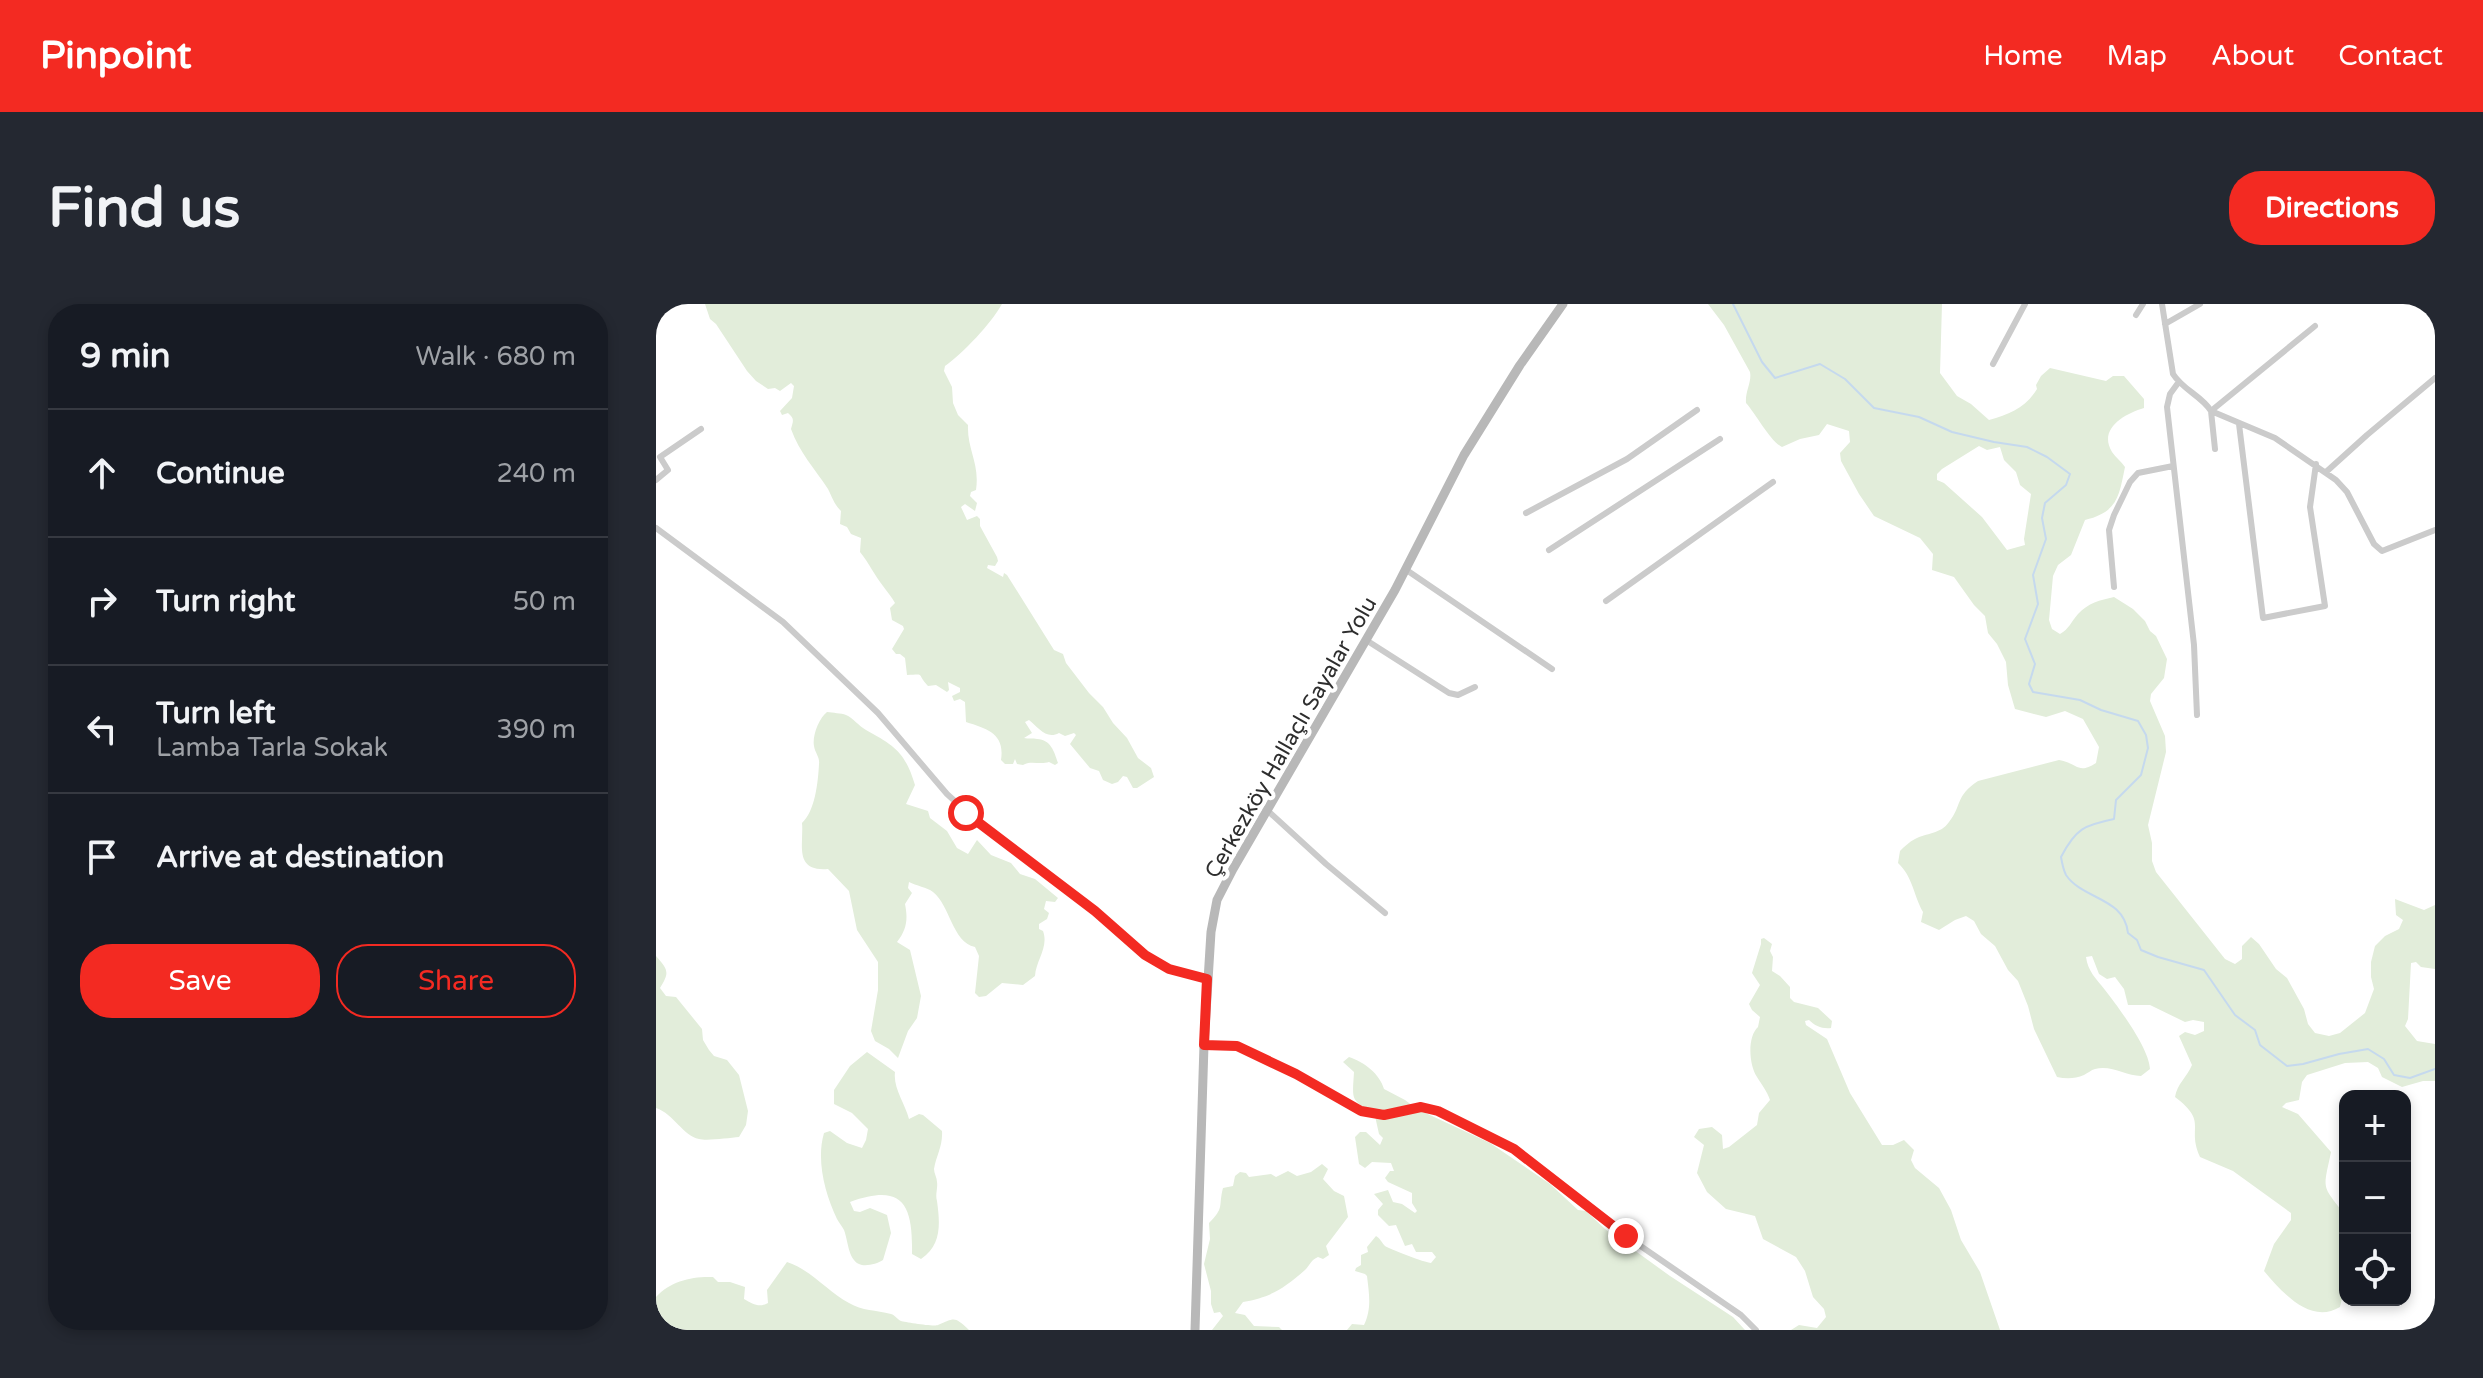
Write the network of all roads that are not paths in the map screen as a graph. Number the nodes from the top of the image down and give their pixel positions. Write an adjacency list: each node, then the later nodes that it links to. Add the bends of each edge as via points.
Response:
1 (1563, 304): 28 (main road, Çerkezköy Hallaçlı Sayalar Yolu, via 1464,455)
2 (2025, 304): 9 (street)
3 (2143, 304): 6 (street)
4 (2162, 304): 7 (street)
5 (2200, 304): 7 (street)
6 (2136, 315)
7 (2165, 324): 11 (street)
8 (2315, 326): 13 (street)
9 (1993, 364)
10 (2435, 378): 21 (street)
11 (2178, 383): 13 (street); 20 (street, via 2167,407)
12 (1697, 410): 24 (street, via 1627,459)
13 (2211, 411): 14 (street); 17 (street)
14 (2239, 424): 19 (street, via 2275,438); 19 (street, via 2263,618 2325,606 2310,507)
15 (701, 429): 18 (street)
16 (1720, 439): 27 (street)
17 (2215, 449)
18 (658, 455): 22 (street, via 668,470)
19 (2316, 464): 21 (street)
20 (2173, 466): 29 (street, via 2138,473 2130,482 2109,530); 34 (street)
21 (2326, 472): 26 (street, via 2347,492 2382,551)
22 (656, 480)
23 (1773, 482): 30 (street)
24 (1526, 513)
25 (656, 528): 37 (street, via 783,622 878,713 947,794 990,833 1145,955 1169,969)
26 (2435, 530)
27 (1549, 550)
28 (1405, 569): 31 (main road, Çerkezköy Hallaçlı Sayalar Yolu); 32 (street)
29 (2114, 587)
30 (1606, 601)
31 (1366, 640): 33 (street, via 1449,693); 35 (main road, Çerkezköy Hallaçlı Sayalar Yolu)
32 (1552, 669)
33 (1475, 687)
34 (2197, 715)
35 (1267, 810): 36 (street); 37 (main road, Çerkezköy Hallaçlı Sayalar Yolu, via 1217,900)
36 (1385, 913)
37 (1207, 979): 38 (main road, Çerkezköy Hallaçlı Sayalar Yolu)
38 (1204, 1045): 39 (main road, Çerkezköy Hallaçlı Sayalar Yolu); 40 (street, via 1237,1046 1361,1111 1438,1111 1514,1149)
39 (1195, 1330)
40 (1756, 1330)

